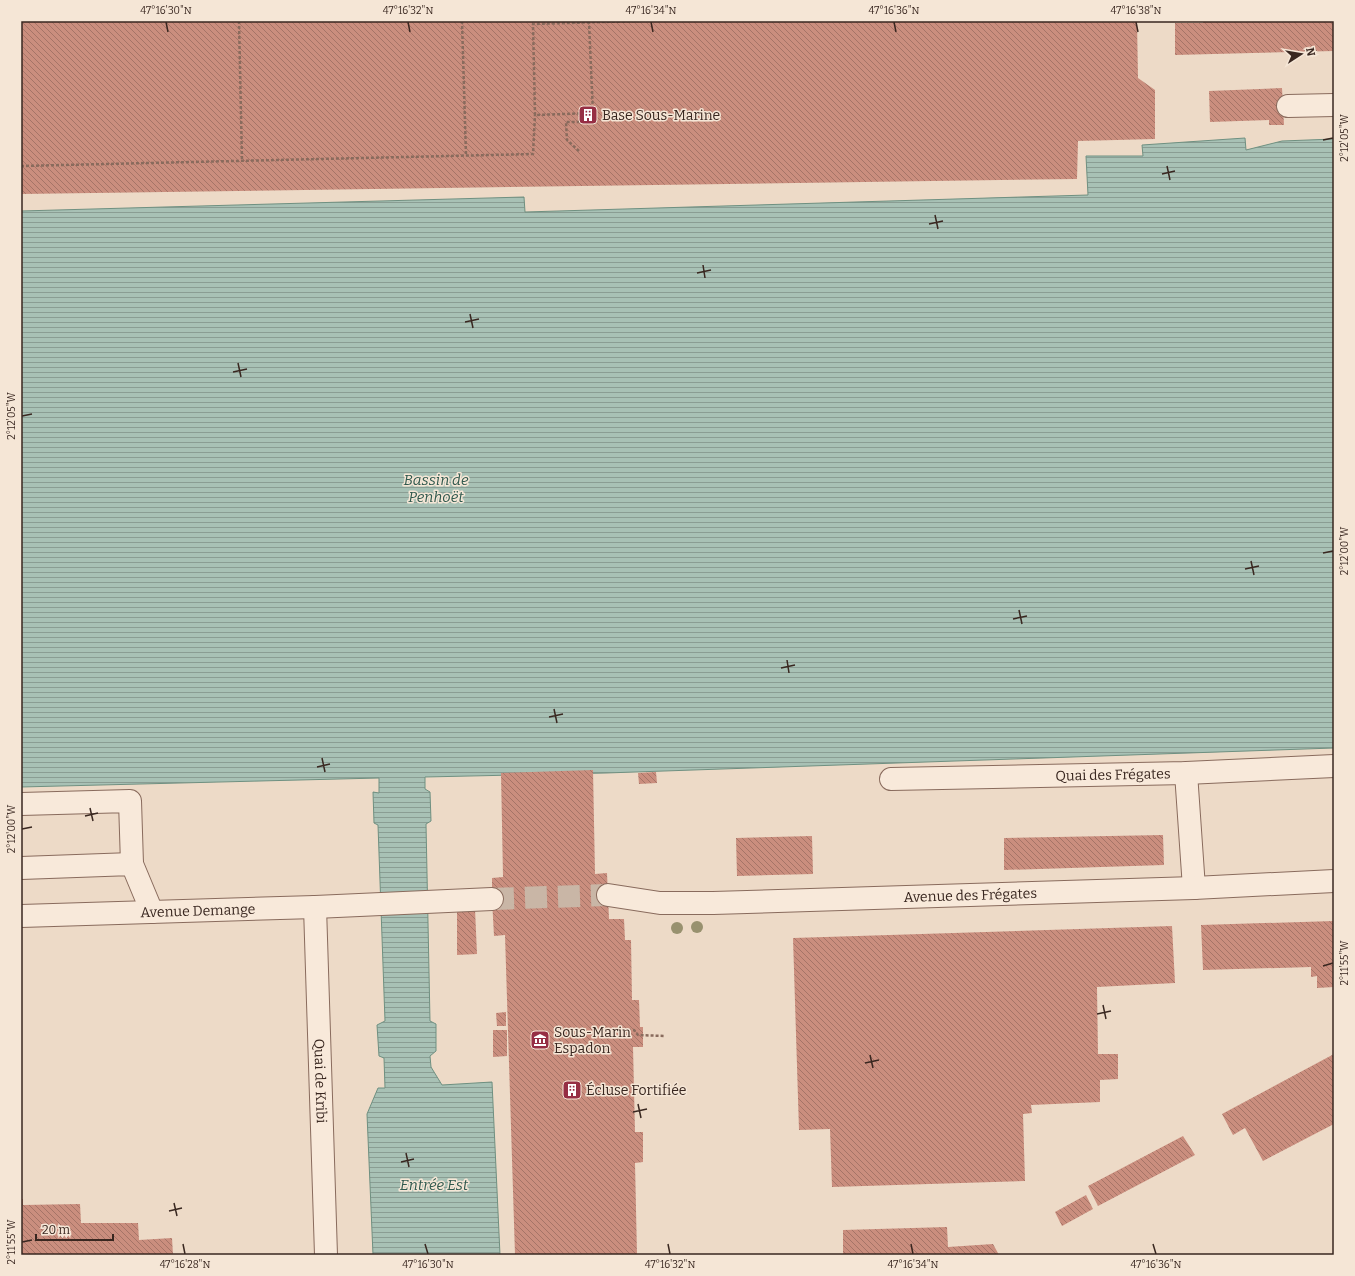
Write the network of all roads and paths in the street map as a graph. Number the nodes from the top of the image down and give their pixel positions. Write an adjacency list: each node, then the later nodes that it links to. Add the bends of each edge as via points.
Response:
1 (239, 21): 11 (path)
2 (462, 21): 10 (path)
3 (639, 21): 4 (path)
4 (589, 22): 7 (path); 8 (path, via 532,24)
5 (1334, 105): 6 (street)
6 (1288, 106)
7 (593, 113): 8 (path); 9 (path, via 593,122 566,122 567,140)
8 (534, 115): 10 (path, via 533,154)
9 (579, 151)
10 (466, 156): 11 (path)
11 (242, 161): 12 (path)
12 (21, 166)
13 (1334, 766): 14 (street, Quai des Frégates)
14 (1186, 773): 15 (street, Quai des Frégates); 20 (street)
15 (891, 780)
16 (21, 804): 17 (street, via 130,801)
17 (132, 864): 18 (street); 24 (street)
18 (21, 868)
19 (1334, 881): 20 (street, Avenue des Frégates)
20 (1194, 888): 21 (street, Avenue des Frégates, via 713,903 660,903)
21 (608, 895)
22 (492, 899): 23 (street, Avenue Demange)
23 (315, 907): 24 (street, Avenue Demange); 28 (street, Quai de Kribi)
24 (152, 912): 25 (street, Avenue Demange)
25 (21, 916)
26 (598, 1031): 27 (path, via 634,1030 638,1035)
27 (665, 1036)
28 (326, 1255)

